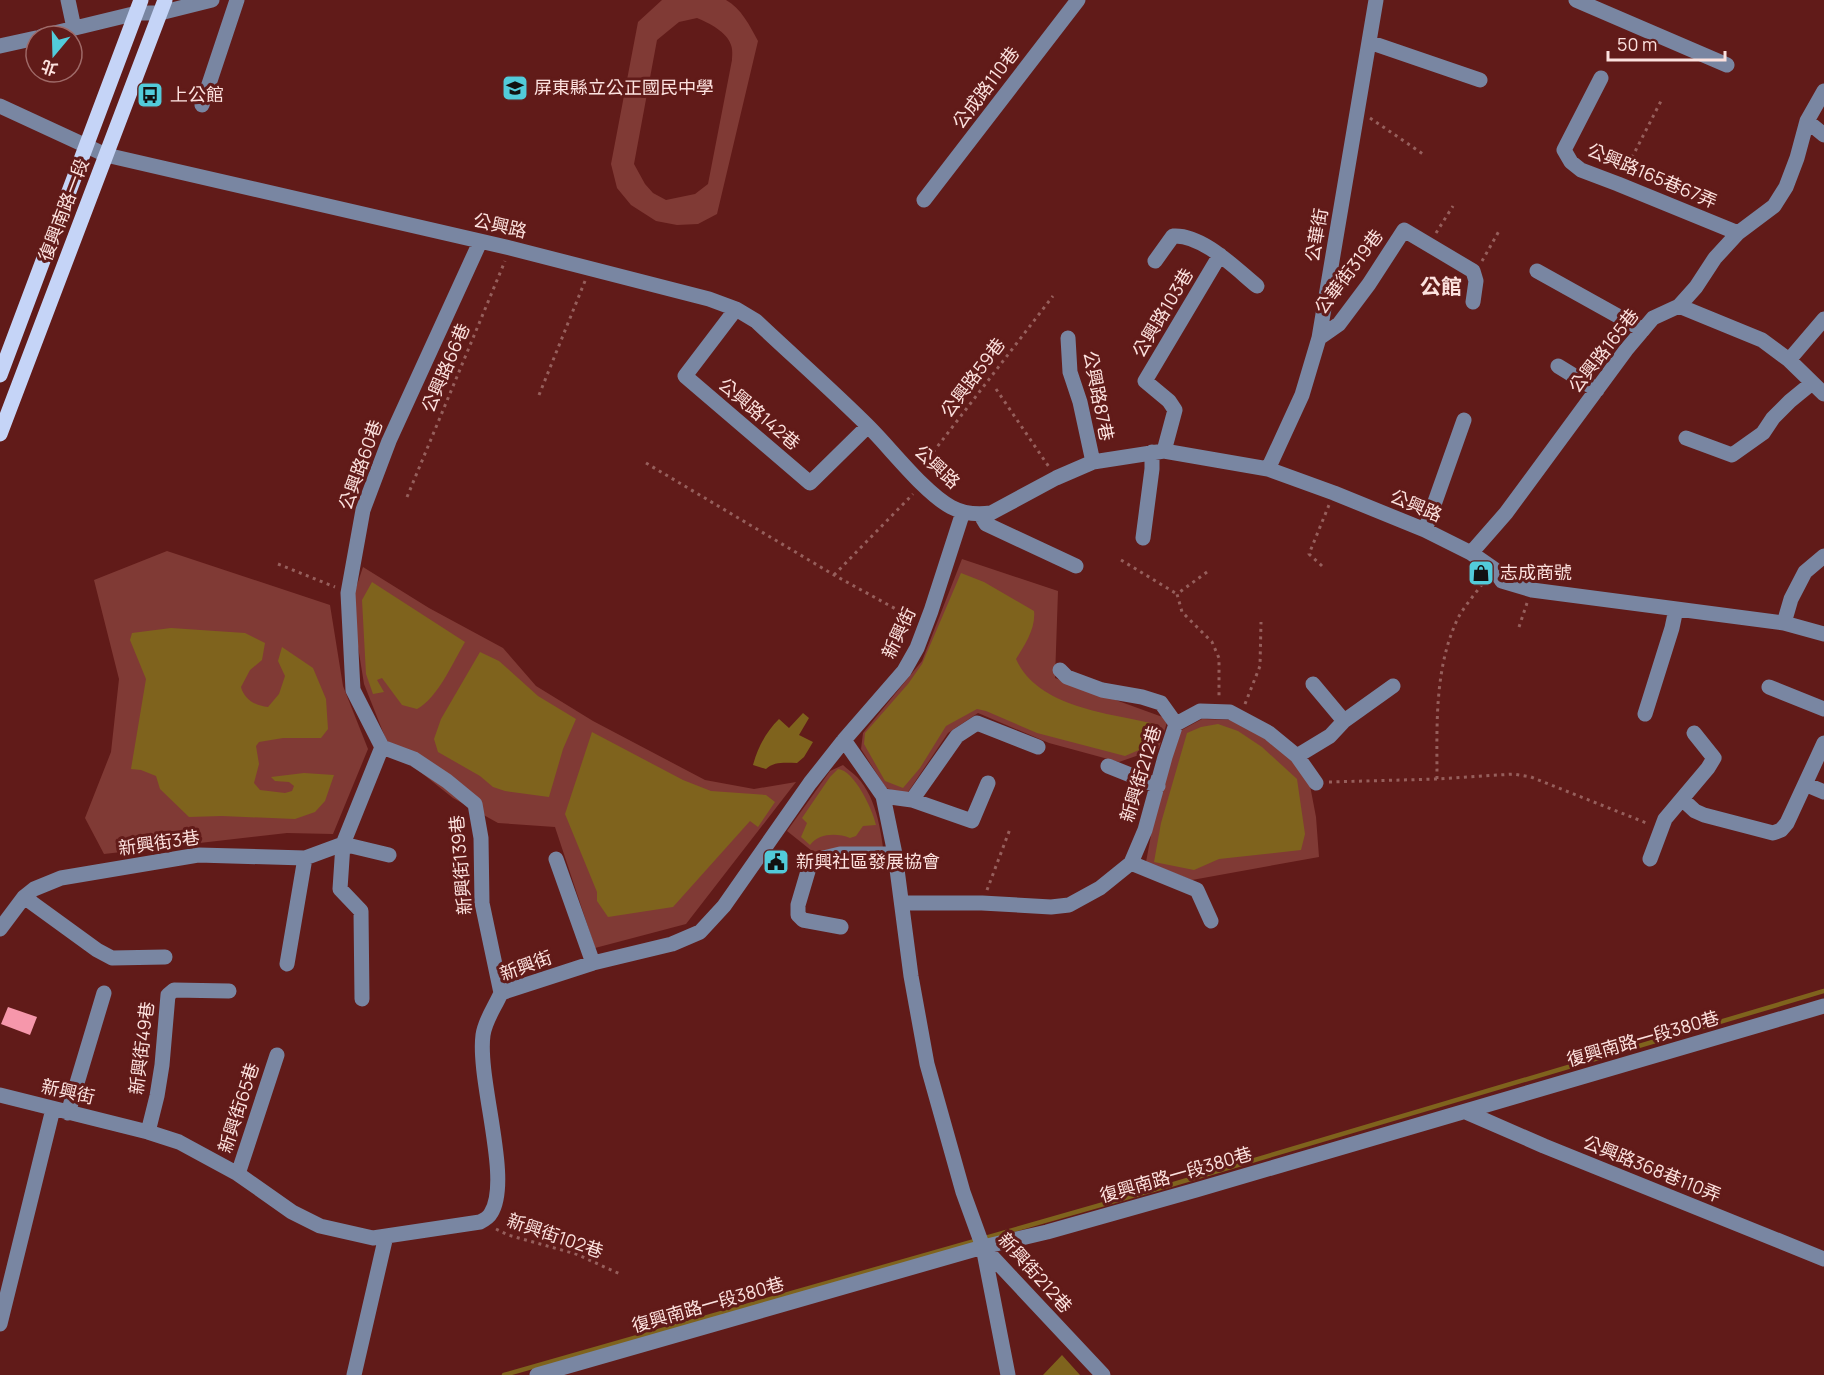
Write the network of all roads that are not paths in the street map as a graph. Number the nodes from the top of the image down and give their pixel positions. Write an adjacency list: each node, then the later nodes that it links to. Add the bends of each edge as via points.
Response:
1 (68, 0): 9 (street)
2 (212, 0): 8 (street)
3 (237, 0): 18 (street)
4 (1078, 0): 24 (street, 公成路110巷)
5 (1376, 0): 12 (street, 公華街)
6 (1576, 0): 14 (street)
7 (139, 6): 8 (street); 10 (street); 22 (main road, 復興南路一段)
8 (162, 7): 23 (main road, 復興南路一段)
9 (73, 24)
10 (84, 25)
11 (24, 41): 13 (street)
12 (1369, 42): 16 (street); 37 (street, 公華街)
13 (0, 46)
14 (1726, 65)
15 (1602, 78): 25 (street, 公興路165巷67弄, via 1564,150 1571,162 1581,170)
16 (1480, 80)
17 (1824, 92): 20 (street, 公興路165巷)
18 (202, 105)
19 (0, 106): 22 (street, 公興路)
20 (1807, 121): 21 (street); 25 (street, 公興路165巷, via 1786,188 1774,206)
21 (1824, 135)
22 (87, 147): 23 (street, 公興路); 40 (main road, 復興南路一段)
23 (106, 155): 26 (street, 公興路); 46 (main road, 復興南路一段)
24 (924, 200)
25 (1738, 233): 32 (street, 公興路165巷)
26 (480, 242): 33 (street, 公興路, via 710,299); 72 (street, 公興路60巷, via 389,441 363,510 348,593 353,690)
27 (1220, 255): 28 (street, via 1182,235 1173,236); 30 (street); 48 (street, 公興路103巷, via 1145,381 1175,410)
28 (1155, 261)
29 (1537, 271): 35 (street)
30 (1257, 286)
31 (1473, 302): 37 (street, 公華街319巷, via 1473,271 1404,230 1339,324)
32 (1679, 306): 35 (street, 公興路165巷, via 1653,318); 38 (street, via 1762,340)
33 (736, 309): 45 (street, 公興路, via 756,321); 45 (street, 公興路142巷, via 685,376 810,483)
34 (1824, 319): 38 (street)
35 (1643, 330): 42 (street, 公興路165巷)
36 (1068, 338): 49 (street, 公興路87巷, via 1071,372)
37 (1319, 338): 50 (street, 公華街, via 1302,395)
38 (1789, 360): 41 (street)
39 (1558, 366): 42 (street)
40 (0, 375)
41 (1812, 383): 43 (street); 47 (street, via 1782,409 1764,433 1732,455)
42 (1597, 390): 55 (street, 公興路165巷, via 1506,513)
43 (1824, 394)
44 (1464, 420): 53 (street)
45 (868, 426): 51 (street, 公興路, via 919,480)
46 (0, 434)
47 (1686, 438)
48 (1158, 452): 49 (street, 公興路); 50 (street, 公興路); 54 (street)
49 (1093, 462): 52 (street, 公興路, via 991,513)
50 (1268, 469): 53 (street, 公興路)
51 (963, 512): 52 (street, 公興路); 70 (street, 新興街, via 917,648 904,671)
52 (980, 514): 57 (street, via 986,524)
53 (1425, 530): 55 (street, 公興路)
54 (1143, 538)
55 (1471, 553): 58 (street, 公興路, via 1513,586)
56 (1824, 556): 59 (street, via 1805,572)
57 (1076, 566)
58 (1676, 609): 59 (street, 公興路); 66 (street)
59 (1784, 623): 60 (street, 公興路)
60 (1824, 634)
61 (1060, 670): 68 (street, via 1102,690 1161,703)
62 (1313, 684): 67 (street)
63 (1393, 686): 67 (street)
64 (1769, 687): 65 (street)
65 (1824, 709)
66 (1645, 714)
67 (1344, 721): 74 (street, via 1330,736)
68 (1176, 724): 74 (street, 新興街212巷, via 1200,711 1230,712 1269,733); 79 (street, 新興街212巷)
69 (1694, 733): 82 (street, via 1714,758)
70 (844, 740): 81 (street, 新興街212巷); 97 (street, 新興街, via 724,906 700,932 672,944)
71 (1824, 743): 78 (street)
72 (382, 747): 84 (street); 101 (street, 新興街139巷, via 414,759 475,804 481,838 482,903)
73 (1038, 747): 83 (street, via 976,723 957,736)
74 (1298, 756): 77 (street, 新興街212巷)
75 (1108, 766): 79 (street)
76 (988, 783): 83 (street, via 972,821)
77 (1316, 783)
78 (1805, 784): 80 (street); 82 (street, via 1787,823 1773,832 1704,815)
79 (1158, 786): 90 (street, 新興街212巷)
80 (1824, 792)
81 (883, 796): 83 (street); 85 (street, 新興街212巷)
82 (1682, 799): 89 (street, via 1660,828)
83 (912, 800)
84 (343, 844): 86 (street); 87 (street, 新興街3巷); 102 (street, via 340,889 361,911)
85 (895, 854): 92 (street, 新興街212巷); 94 (street, via 840,854 811,861 798,915 803,920)
86 (389, 855)
87 (305, 858): 91 (street, 新興街3巷, via 198,855 61,878); 98 (street)
88 (556, 859): 97 (street)
89 (1650, 859)
90 (1131, 863): 92 (street, 新興街212巷, via 1100,888 1069,905); 93 (street, via 1197,890)
91 (24, 897): 95 (street, 新興街3巷); 96 (street, via 112,958)
92 (902, 903): 112 (street, 新興街212巷, via 927,1064 963,1192)
93 (1211, 921)
94 (841, 927)
95 (0, 929)
96 (165, 957)
97 (593, 963): 101 (street, 新興街)
98 (288, 964)
99 (229, 991): 109 (street, 新興街49巷, via 174,990 168,995 162,1065)
100 (104, 993): 108 (street)
101 (501, 993): 111 (street, 新興街, via 483,1035 483,1072 497,1163 491,1214 480,1222)
102 (362, 999)
103 (1824, 1006): 107 (street, 復興南路一段380巷)
104 (277, 1055): 110 (street, 新興街65巷)
105 (0, 1095): 106 (street, 新興街)
106 (53, 1109): 108 (street, 新興街); 114 (street)
107 (1466, 1112): 112 (street, 復興南路一段380巷); 113 (street, 公興路368巷110弄)
108 (68, 1113): 109 (street, 新興街)
109 (148, 1132): 110 (street, 新興街, via 179,1142)
110 (238, 1174): 111 (street, 新興街, via 292,1212 320,1226 373,1238)
111 (386, 1236): 115 (street)
112 (983, 1247): 116 (street, 復興南路一段380巷); 117 (street); 118 (street, 新興街212巷)
113 (1824, 1259)
114 (0, 1324)
115 (354, 1375)
116 (537, 1375)
117 (1008, 1375)
118 (1103, 1375)

